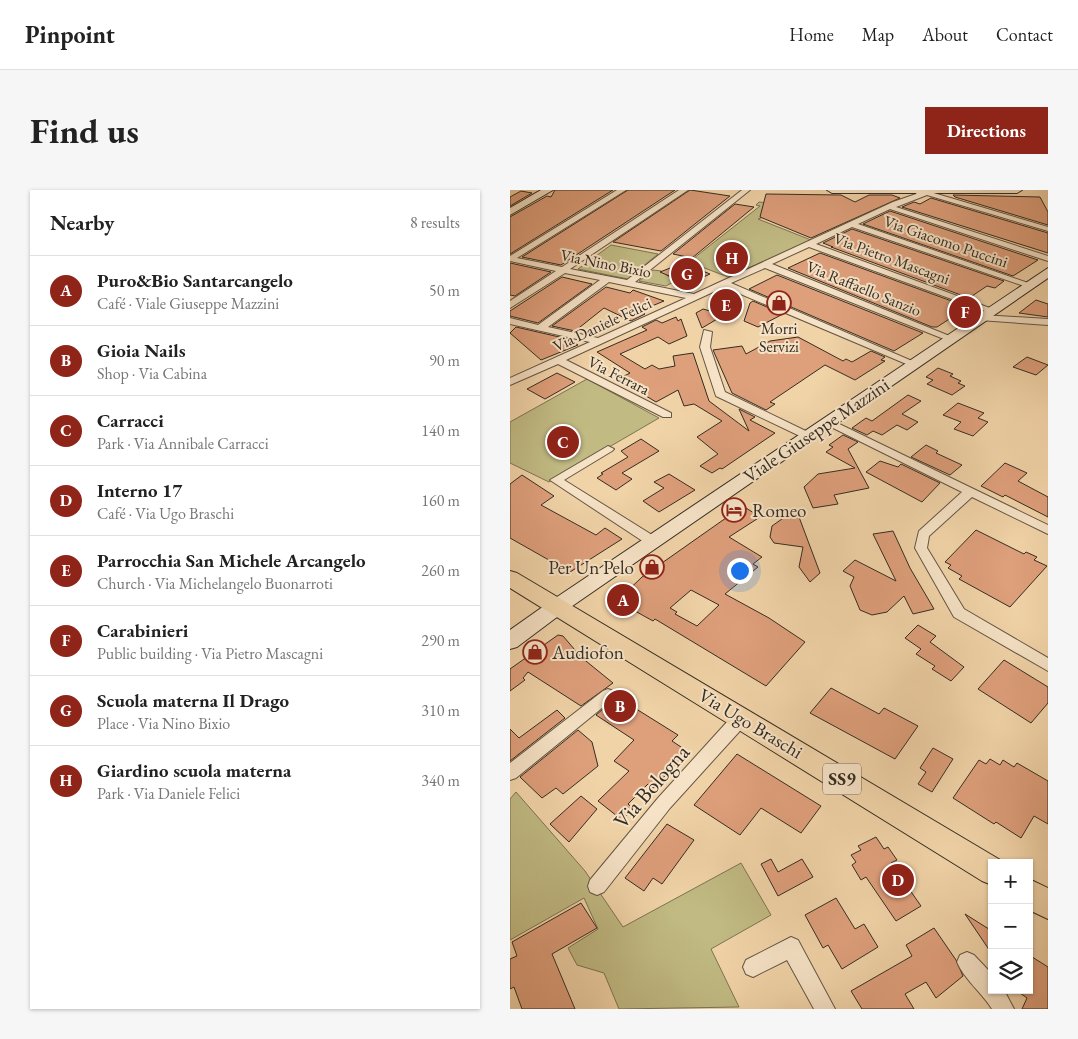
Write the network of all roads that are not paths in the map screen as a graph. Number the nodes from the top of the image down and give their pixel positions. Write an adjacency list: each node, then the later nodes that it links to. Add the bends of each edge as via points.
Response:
1 (548, 190): 10 (street)
2 (622, 190): 15 (street)
3 (684, 190): 17 (street)
4 (746, 190): 20 (street)
5 (832, 190): 7 (street)
6 (1016, 190): 8 (street)
7 (910, 192): 8 (street); 9 (street, Via Daniele Felici)
8 (927, 192): 9 (street, Via Daniele Felici); 12 (street)
9 (893, 205): 11 (street, Via Daniele Felici); 14 (street)
10 (510, 211)
11 (852, 225): 13 (street, Via Daniele Felici); 22 (street, Via Giacomo Puccini)
12 (1048, 229)
13 (809, 244): 16 (street, Via Daniele Felici); 25 (street, Via Pietro Mascagni)
14 (1048, 258)
15 (510, 259): 17 (street, Via Nino Bixio)
16 (766, 265): 21 (street, Via Daniele Felici); 32 (street, Via Raffaello Sanzio)
17 (564, 270): 19 (street, Via Nino Bixio); 24 (street)
18 (1048, 272): 22 (street, Viale Giuseppe Mazzini)
19 (607, 278): 20 (street, Via Nino Bixio); 29 (street)
20 (629, 283): 23 (street, Via Nino Bixio)
21 (725, 284): 23 (street, Via Daniele Felici); 35 (street)
22 (1030, 285): 25 (street, Viale Giuseppe Mazzini)
23 (696, 297): 33 (street, Via Daniele Felici)
24 (510, 305)
25 (987, 314): 27 (street, Via Pietro Mascagni); 32 (street, Viale Giuseppe Mazzini)
26 (510, 321): 29 (street)
27 (1037, 321): 28 (street, Via Pietro Mascagni); 30 (street)
28 (1048, 322)
29 (541, 328): 33 (street)
30 (1048, 328)
31 (707, 332): 41 (street, via 705,347 720,394)
32 (952, 339): 35 (street, Viale Giuseppe Mazzini)
33 (600, 340): 34 (street, Via Daniele Felici)
34 (558, 360): 36 (street, Via Daniele Felici); 39 (street, Via Ferrara)
35 (914, 364): 40 (street, Viale Giuseppe Mazzini)
36 (531, 372): 37 (street); 38 (street, Via Daniele Felici)
37 (510, 375)
38 (510, 382)
39 (667, 415)
40 (829, 422): 41 (street, Viale Giuseppe Mazzini); 43 (street)
41 (808, 436): 45 (street, Viale Giuseppe Mazzini)
42 (608, 449): 45 (street, via 556,480)
43 (970, 492): 44 (street); 49 (street, via 922,534 921,548 959,613)
44 (1048, 530)
45 (652, 542): 47 (street, Viale Giuseppe Mazzini)
46 (510, 578): 47 (main road, Via Ugo Braschi / SS9)
47 (558, 606): 48 (street, Viale Giuseppe Mazzini); 51 (main road, Via Ugo Braschi / SS9)
48 (510, 641)
49 (1048, 665)
50 (608, 695): 52 (street)
51 (742, 717): 53 (main road, Via Ugo Braschi / SS9); 54 (street, Via Bologna, via 664,803)
52 (510, 773)
53 (988, 869)
54 (597, 886)
55 (1033, 896): 56 (main road)
56 (1048, 905)
57 (967, 962): 60 (street, via 990,987)
58 (754, 967): 59 (street, via 791,947)
59 (825, 1009)
60 (1004, 1009)

